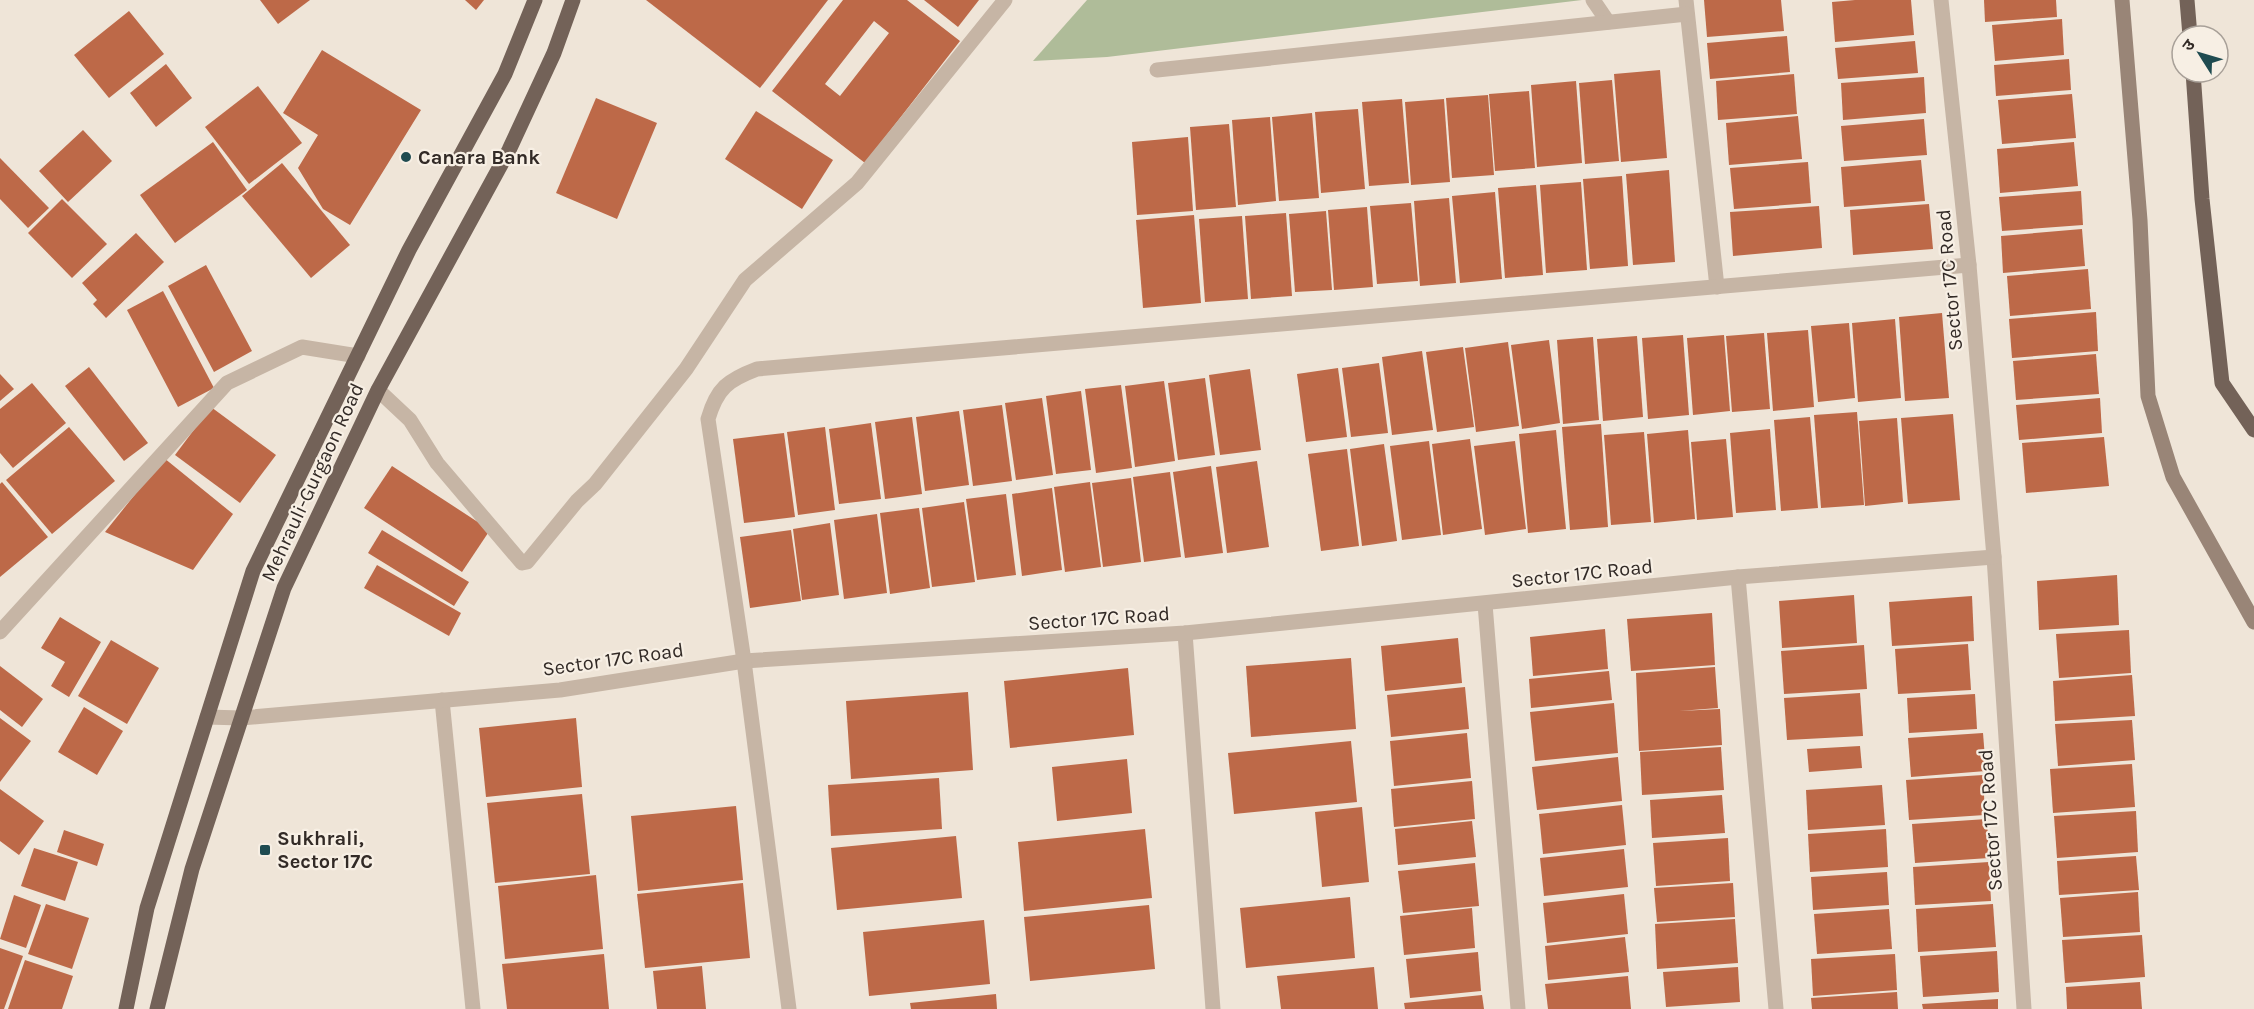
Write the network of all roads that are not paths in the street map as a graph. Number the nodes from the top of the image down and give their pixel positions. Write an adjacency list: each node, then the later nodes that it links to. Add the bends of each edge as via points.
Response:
1 (535, 0): 15 (main road, Mehrauli-Gurgaon Road, via 505,74 409,250)
2 (573, 0): 16 (main road, Mehrauli-Gurgaon Road, via 554,53 509,150)
3 (1005, 0): 16 (street, via 857,183 745,280 686,369 527,562 522,562 437,463 410,420)
4 (1593, 0): 9 (street)
5 (1941, 0): 13 (street, Sector 17C Road)
6 (2122, 0): 21 (main road, via 2140,220 2148,396 2173,477)
7 (2187, 0): 10 (main road)
8 (1687, 7): 9 (street); 14 (street)
9 (1608, 22): 11 (street)
10 (2189, 24)
11 (1157, 70)
12 (2194, 84): 17 (main road, via 2222,383)
13 (1970, 265): 14 (street); 18 (street, Sector 17C Road)
14 (1717, 287): 24 (street, via 757,369 731,379 714,400 708,419)
15 (358, 356): 22 (street, via 302,347 226,382); 26 (main road, Mehrauli-Gurgaon Road, via 253,571)
16 (378, 390): 27 (main road, Mehrauli-Gurgaon Road, via 284,588)
17 (2254, 430)
18 (1994, 557): 19 (street, Sector 17C Road); 35 (street, Sector 17C Road)
19 (1738, 578): 20 (street, Sector 17C Road); 34 (street)
20 (1485, 604): 23 (street, Sector 17C Road); 33 (street)
21 (2254, 622)
22 (0, 632)
23 (1185, 633): 24 (street, Sector 17C Road); 32 (street)
24 (744, 661): 25 (street, Sector 17C Road, via 561,690); 31 (street)
25 (442, 700): 27 (street, Sector 17C Road); 30 (street)
26 (207, 717): 27 (street, Sector 17C Road); 28 (main road, Mehrauli-Gurgaon Road, via 147,908)
27 (242, 718): 29 (main road, Mehrauli-Gurgaon Road, via 192,869)
28 (126, 1009)
29 (157, 1009)
30 (473, 1009)
31 (789, 1009)
32 (1213, 1009)
33 (1518, 1009)
34 (1776, 1009)
35 (2024, 1009)

